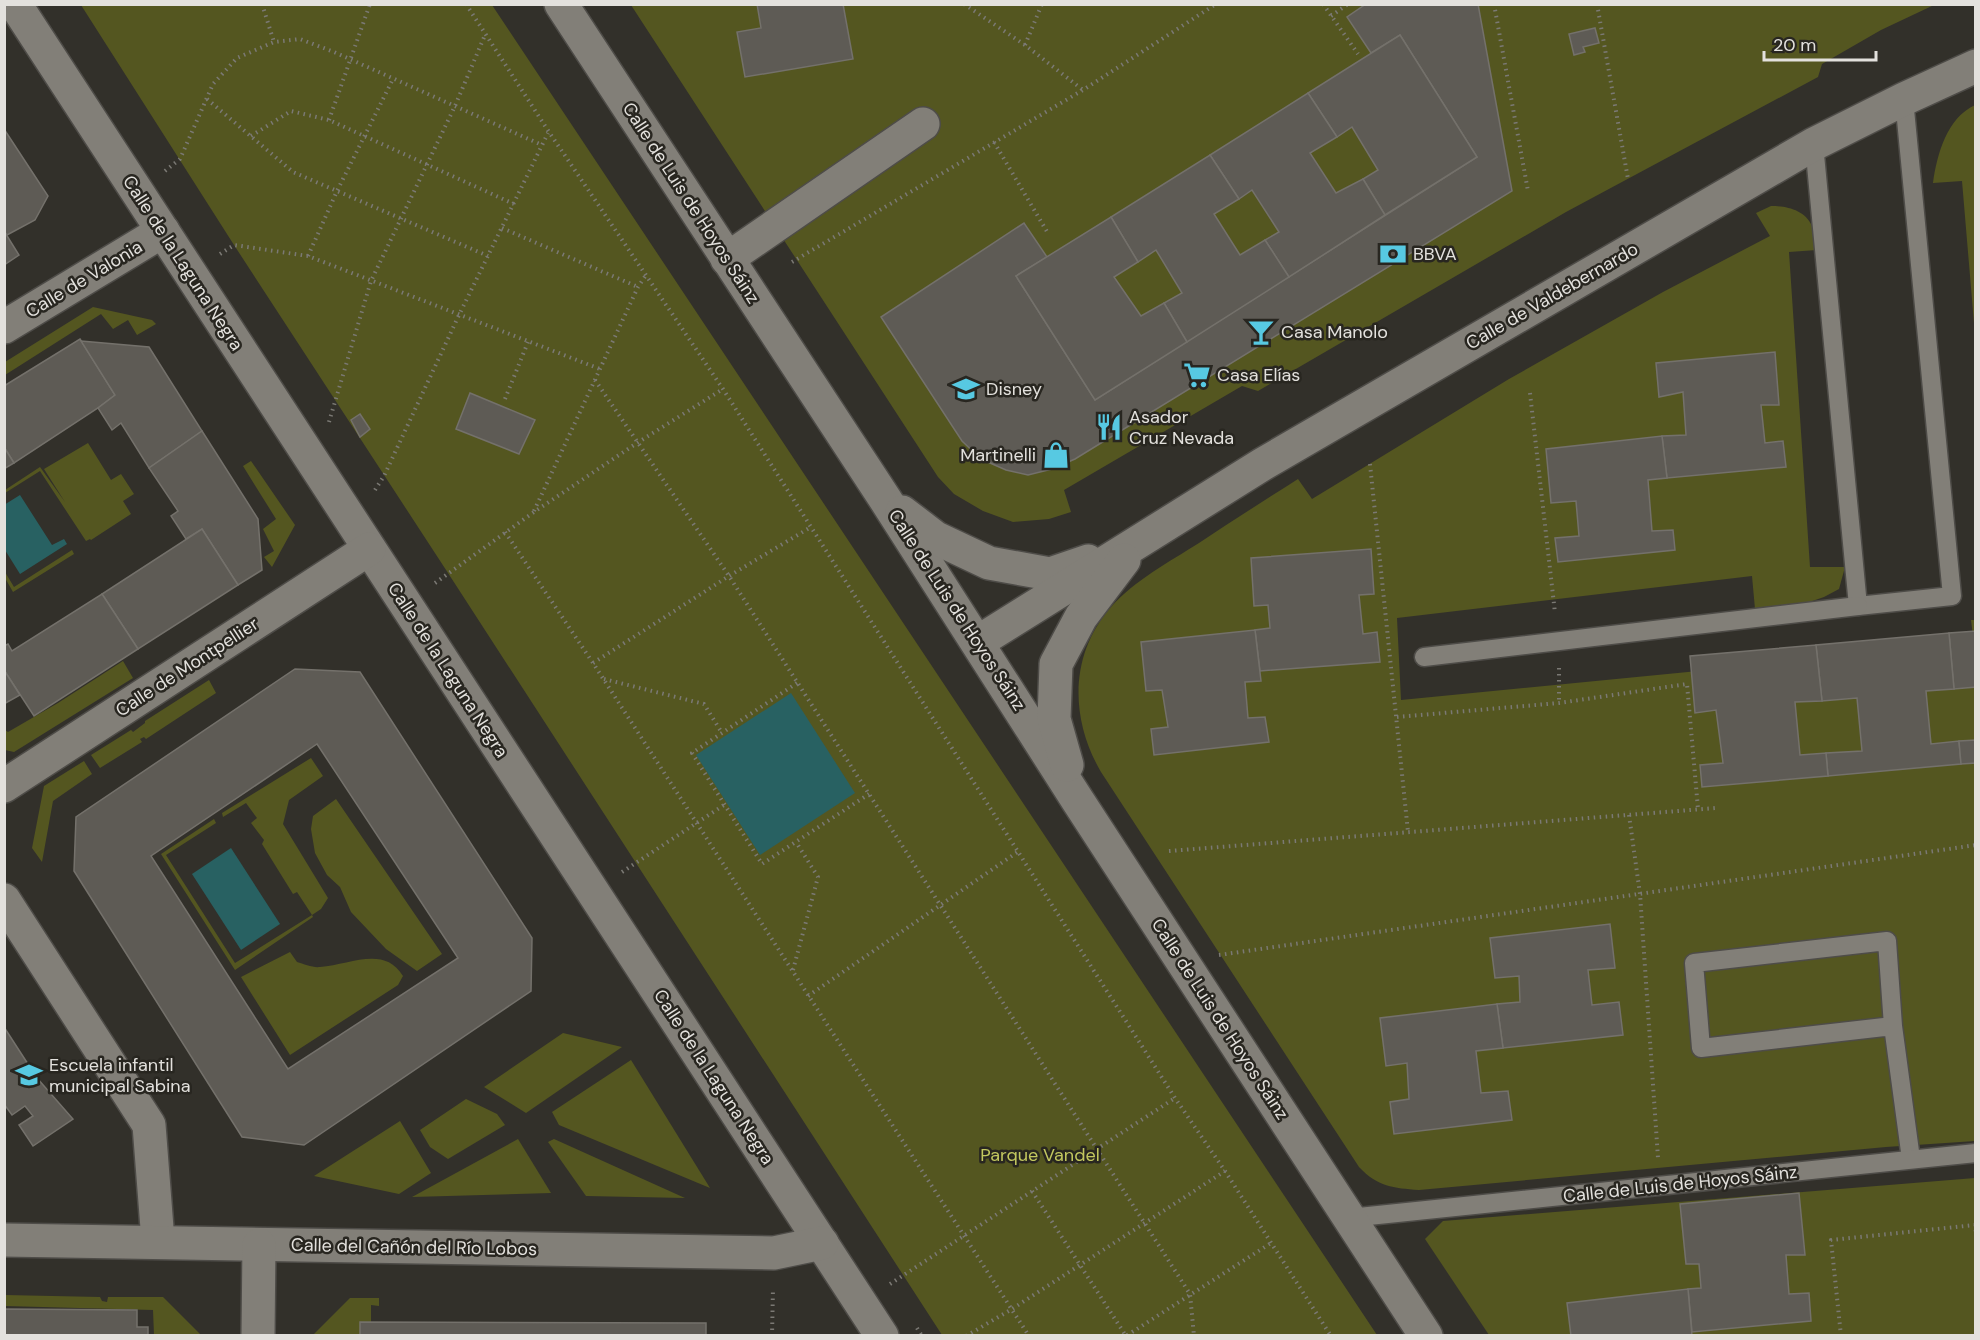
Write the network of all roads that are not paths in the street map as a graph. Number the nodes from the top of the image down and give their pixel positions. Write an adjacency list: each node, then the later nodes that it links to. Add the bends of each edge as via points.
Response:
1 (15, 4): 7 (street, Calle de la Laguna Negra)
2 (561, 4): 8 (street, Calle de Luis de Hoyos Sáinz)
3 (1976, 66): 4 (street, Calle de Valdebernardo)
4 (1904, 99): 6 (street, Calle de Valdebernardo); 13 (lane, via 1952,596)
5 (923, 124): 8 (street)
6 (1814, 144): 11 (street, Calle de Valdebernardo, via 1263,464); 13 (lane)
7 (163, 231): 9 (street, Calle de Valonia); 12 (street, Calle de la Laguna Negra)
8 (727, 259): 10 (street, Calle de Luis de Hoyos Sáinz)
9 (4, 327)
10 (885, 499): 11 (street, Calle de Valdebernardo, via 936,538 989,563 1050,574); 14 (street, Calle de Luis de Hoyos Sáinz)
11 (1137, 543): 14 (street, Calle de Valdebernardo); 17 (street, Calle de Valdebernardo, via 1081,617 1056,664 1054,719)
12 (369, 549): 16 (street, Calle de Montpellier); 25 (street, Calle de la Laguna Negra)
13 (1858, 606): 15 (lane)
14 (978, 642): 17 (street, Calle de Luis de Hoyos Sáinz)
15 (1424, 657)
16 (4, 786)
17 (1078, 801): 22 (street, Calle de Luis de Hoyos Sáinz)
18 (4, 900): 24 (street, via 149,1125)
19 (1893, 1026): 19 (lane, via 1701,1048 1694,963 1887,941); 21 (lane)
20 (1976, 1153): 21 (lane, Calle de Luis de Hoyos Sáinz)
21 (1911, 1159): 22 (lane, Calle de Luis de Hoyos Sáinz)
22 (1349, 1218): 29 (street, Calle de Luis de Hoyos Sáinz)
23 (4, 1240): 24 (street, Calle del Cañón del Río Lobos)
24 (158, 1241): 26 (street, Calle del Cañón del Río Lobos)
25 (822, 1243): 26 (street, Calle del Cañón del Río Lobos, via 774,1253); 28 (street, Calle de la Laguna Negra)
26 (259, 1245): 27 (street)
27 (258, 1335)
28 (882, 1335)
29 (1426, 1335)

